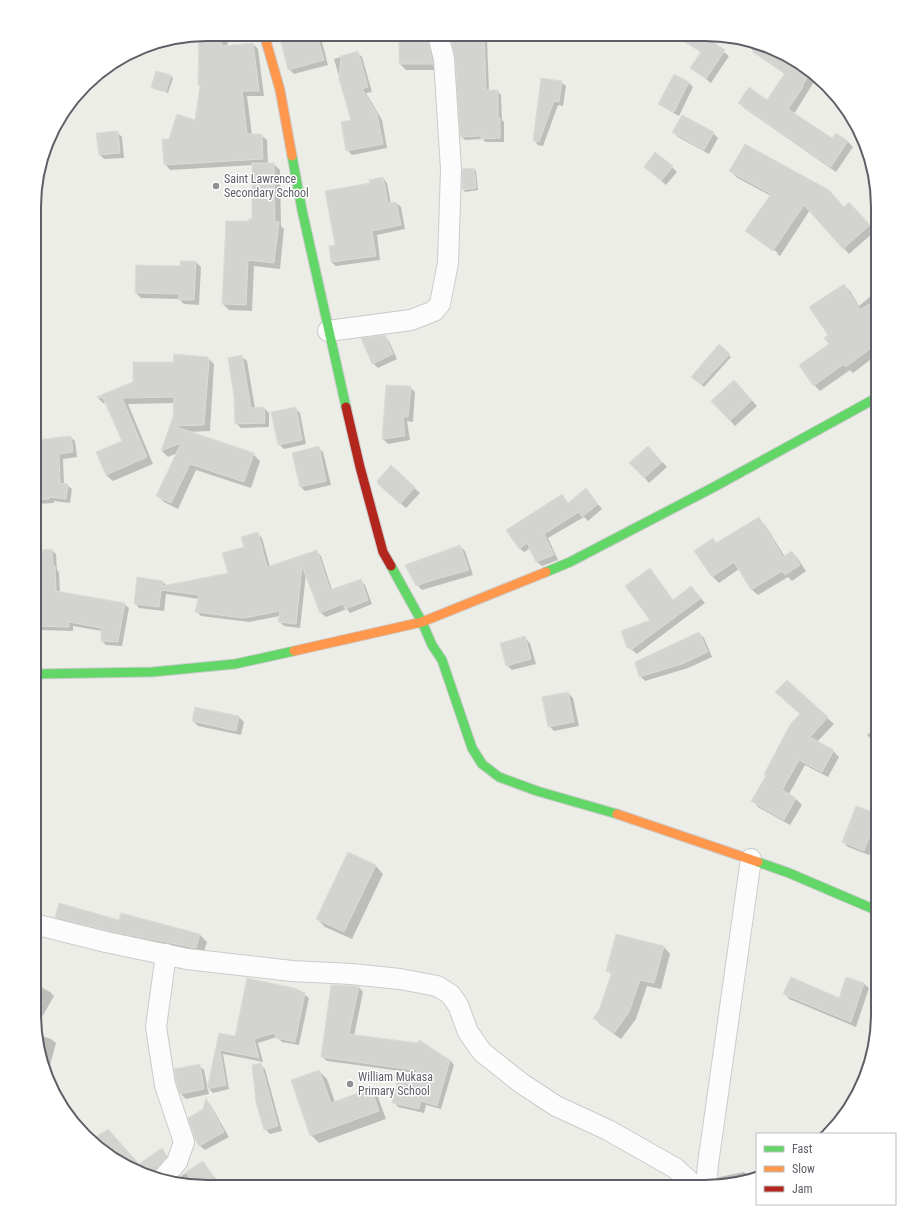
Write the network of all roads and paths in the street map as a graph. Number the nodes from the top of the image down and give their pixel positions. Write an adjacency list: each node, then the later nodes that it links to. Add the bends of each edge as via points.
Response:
1 (266, 41): 3 (street, via 280,90)
2 (440, 41): 3 (street, via 444,59 451,169 448,263 440,304 434,311 411,320)
3 (328, 332): 5 (street, via 383,552)
4 (871, 401): 5 (street, via 570,562)
5 (422, 622): 6 (street, via 235,664 152,672); 7 (street, via 442,660 472,748 482,764 499,777)
6 (41, 674)
7 (751, 859): 8 (street); 13 (street)
8 (871, 908)
9 (41, 926): 10 (street)
10 (166, 954): 11 (street, via 156,1027 165,1085 184,1142 177,1162); 12 (street, via 292,972 351,974 436,986 450,994 458,1005 468,1032 482,1052 521,1083 556,1106 608,1130 675,1168)
11 (167, 1175)
12 (688, 1180)
13 (707, 1180)

